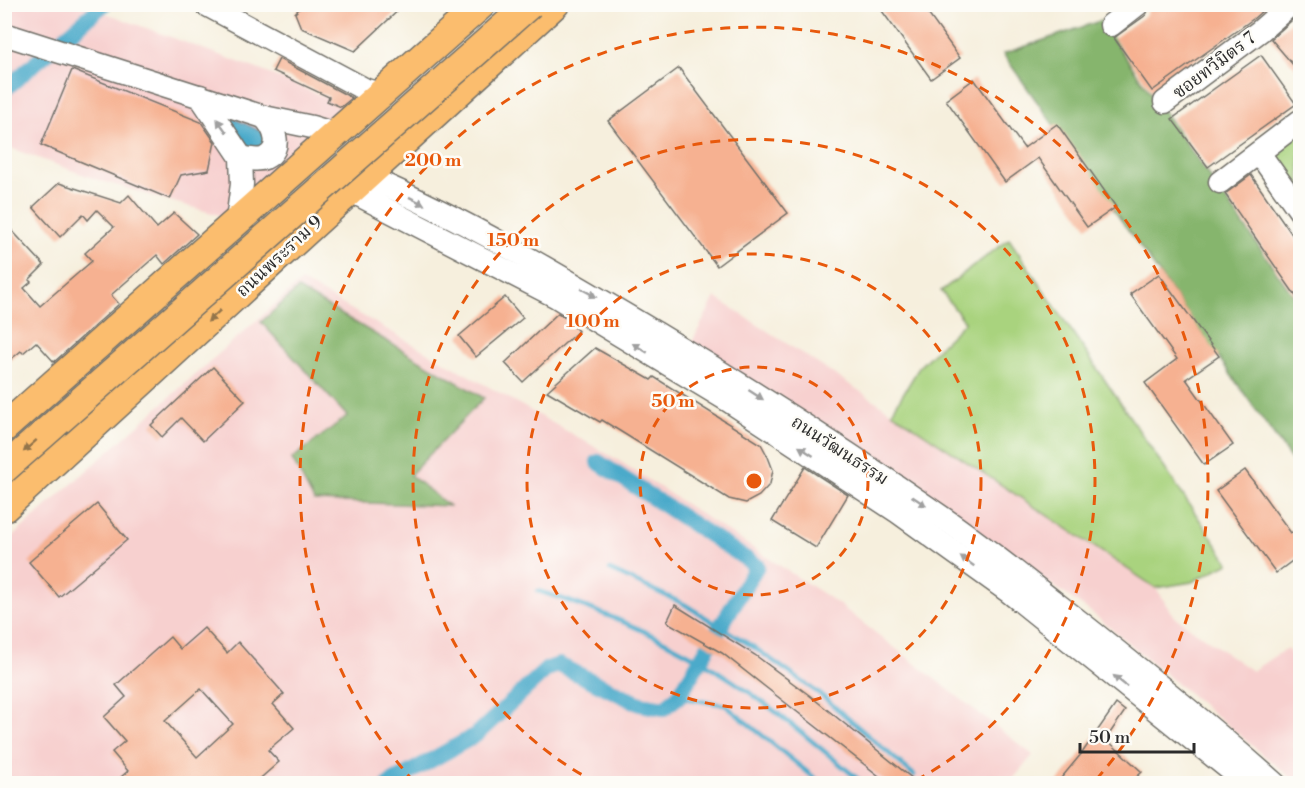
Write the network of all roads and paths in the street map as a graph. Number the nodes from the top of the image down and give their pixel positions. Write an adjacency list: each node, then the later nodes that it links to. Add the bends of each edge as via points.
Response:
1 (205, 4): 10 (street, via 366,90)
2 (482, 4): 10 (main road)
3 (503, 4): 24 (main road)
4 (530, 4): 25 (main road, ถนนพระราม 9, one-way to 25, bridge)
5 (555, 4): 20 (main road, ถนนพระราม 9)
6 (1138, 4): 8 (street)
7 (1291, 4): 12 (street, ซอยทวีมิตร 7)
8 (1111, 25)
9 (10, 36): 11 (street)
10 (381, 94): 15 (main road)
11 (200, 96): 13 (street); 17 (street, one-way to 11)
12 (1165, 102)
13 (264, 117): 15 (street); 17 (street, via 277,136 274,149 267,158)
14 (1300, 121): 16 (street)
15 (335, 134): 18 (main road)
16 (1259, 153): 19 (street); 21 (street)
17 (241, 157): 22 (street)
18 (305, 161): 20 (main road); 22 (main road)
19 (1221, 182)
20 (357, 183): 26 (main road, ถนนพระราม 9, one-way to 26); 27 (street, ถนนวัฒนธรรม, via 729,401 898,512 938,527 1071,615 1160,699 1199,717)
21 (1300, 211)
22 (237, 221): 23 (main road)
23 (4, 428)
24 (4, 444)
25 (4, 469)
26 (4, 508)
27 (1260, 781)

